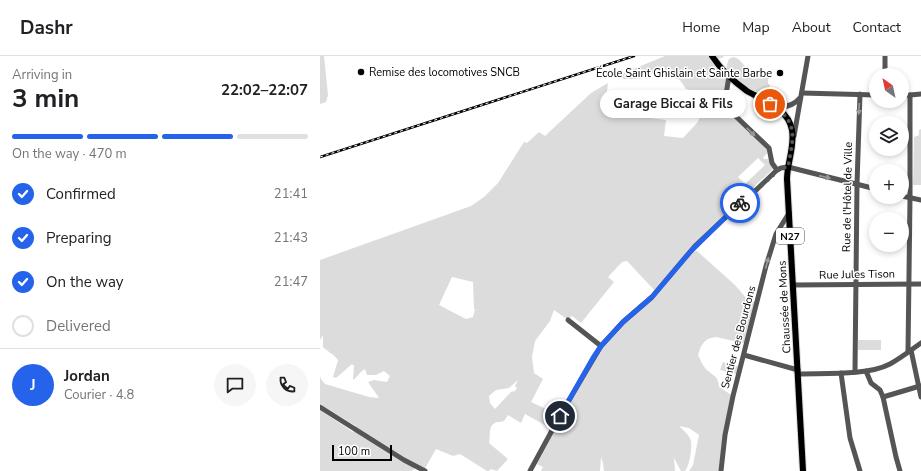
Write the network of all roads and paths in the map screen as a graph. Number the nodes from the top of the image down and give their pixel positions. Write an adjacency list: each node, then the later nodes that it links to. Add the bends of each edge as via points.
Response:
1 (712, 56): 5 (main road)
2 (808, 56): 9 (street, Chaussée de Mons)
3 (886, 56): 4 (street)
4 (885, 68)
5 (729, 76): 12 (main road); 17 (street, one-way to 17, via 726,107 769,148 772,163)
6 (860, 94): 7 (street); 9 (street); 18 (street, Rue de l'Hôtel de Ville, one-way to 18)
7 (869, 94)
8 (921, 94): 10 (street)
9 (802, 95): 11 (street); 13 (street, Chaussée de Mons)
10 (910, 95): 20 (street)
11 (797, 102): 12 (street, via 786,107); 14 (street, via 785,112)
12 (770, 104): 14 (main road)
13 (799, 110): 14 (street, via 792,118); 15 (street, Chaussée de Mons)
14 (786, 116): 15 (main road, Chaussée de Mons / N27, via 792,130)
15 (792, 143): 16 (main road, Chaussée de Mons / N27)
16 (788, 167): 17 (street); 18 (street, one-way to 18); 22 (main road, Chaussée de Mons / N27)
17 (779, 169): 29 (street, via 695,246 652,297 623,322)
18 (857, 184): 19 (street); 24 (street, Rue de l'Hôtel de Ville)
19 (869, 187)
20 (910, 198): 21 (street); 23 (street)
21 (921, 200)
22 (789, 213): 26 (main road, Chaussée de Mons / N27); 31 (street, Sentier des Bourdons, one-way to 22, via 772,244)
23 (908, 283): 24 (street, Rue Jules Tison); 25 (street, Rue Jules Tison); 30 (street)
24 (856, 284): 26 (street, Rue Jules Tison); 34 (street, Rue de l'Hôtel de Ville)
25 (921, 284)
26 (793, 285): 33 (main road, Chaussée de Mons / N27)
27 (568, 320): 29 (street)
28 (921, 343): 30 (street)
29 (601, 346): 41 (street)
30 (909, 351): 32 (street, via 889,364); 36 (street)
31 (744, 355): 33 (street); 42 (street, Sentier des Bourdons, via 733,396)
32 (866, 371): 34 (street); 37 (street, via 871,383 880,390)
33 (798, 372): 35 (street); 43 (main road, Chaussée de Mons / N27)
34 (855, 372): 35 (street)
35 (841, 373): 44 (street, via 850,438)
36 (920, 386): 37 (street); 38 (street)
37 (883, 397): 45 (street)
38 (921, 397)
39 (320, 407): 40 (street)
40 (425, 471)
41 (530, 471)
42 (721, 471)
43 (803, 471)
44 (860, 471)
45 (900, 471)

